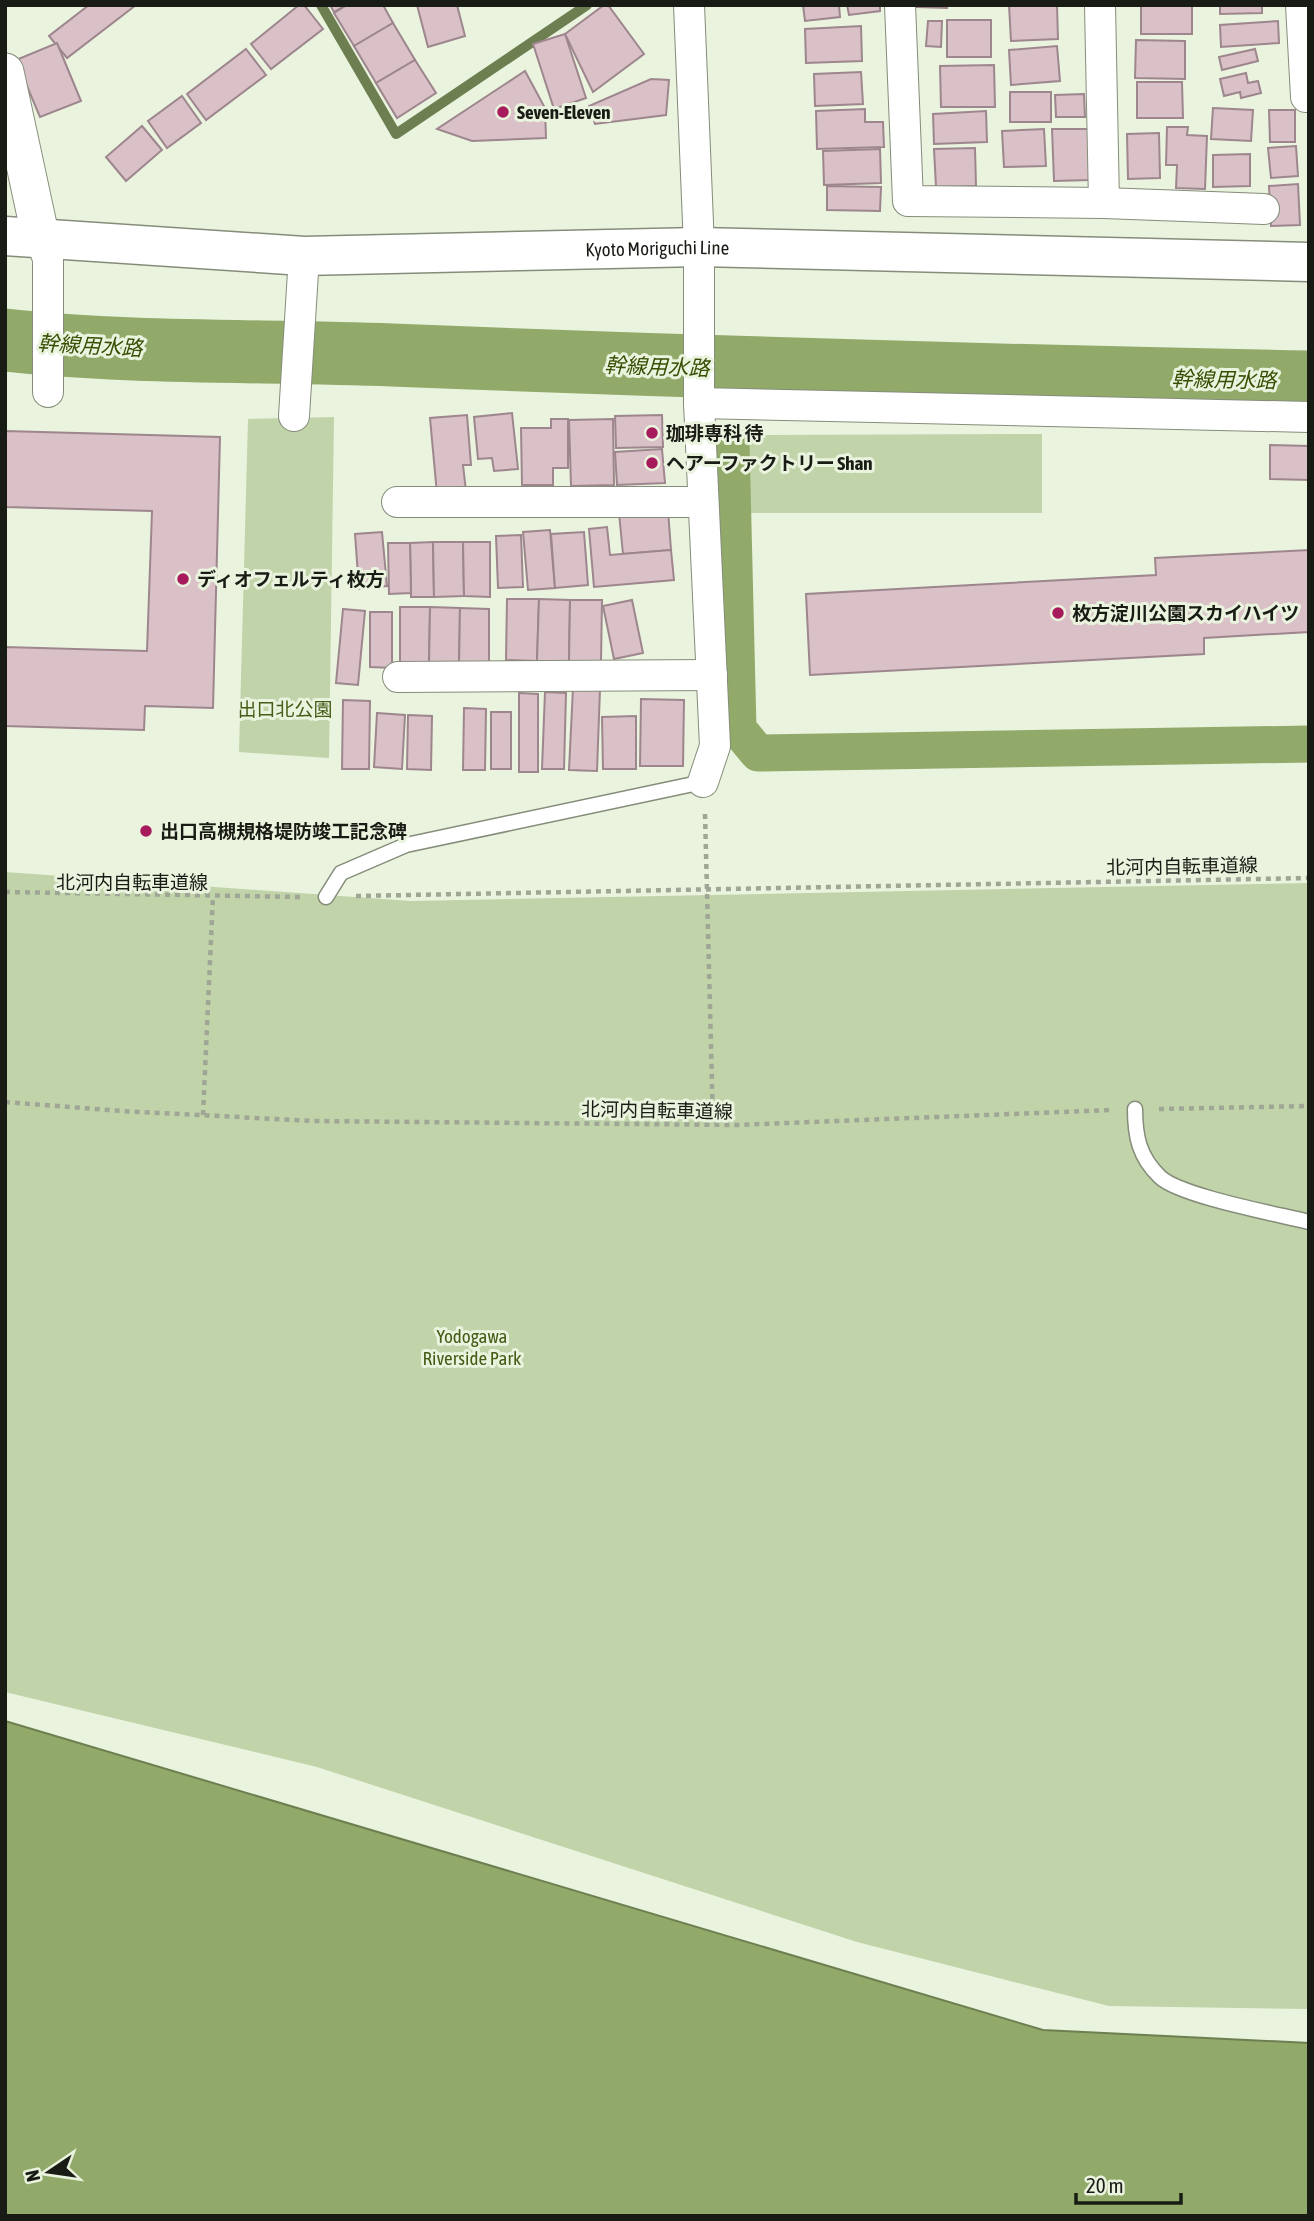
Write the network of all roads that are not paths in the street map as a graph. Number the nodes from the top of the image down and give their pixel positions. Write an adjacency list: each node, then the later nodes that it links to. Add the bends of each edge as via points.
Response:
1 (689, 5): 10 (street)
2 (900, 5): 7 (street, via 908,201)
3 (1100, 5): 7 (street)
4 (1301, 5): 6 (street)
5 (5, 72): 9 (street)
6 (1306, 97)
7 (1104, 203): 8 (street)
8 (1264, 209)
9 (31, 245): 12 (main road, Kyoto Moriguchi Line); 13 (street)
10 (699, 247): 11 (main road, Kyoto Moriguchi Line); 12 (main road, Kyoto Moriguchi Line); 14 (street)
11 (1309, 262)
12 (304, 267): 15 (street)
13 (48, 392)
14 (699, 403): 16 (street); 18 (street)
15 (294, 416)
16 (1309, 417)
17 (397, 502): 18 (street)
18 (703, 502): 19 (street)
19 (712, 675): 20 (street); 21 (street, via 715,746)
20 (398, 677)
21 (703, 782): 22 (lane, via 406,845 341,873)
22 (326, 897)
23 (1135, 1109): 24 (lane, via 1135,1139 1161,1179 1185,1190)
24 (1309, 1222)

